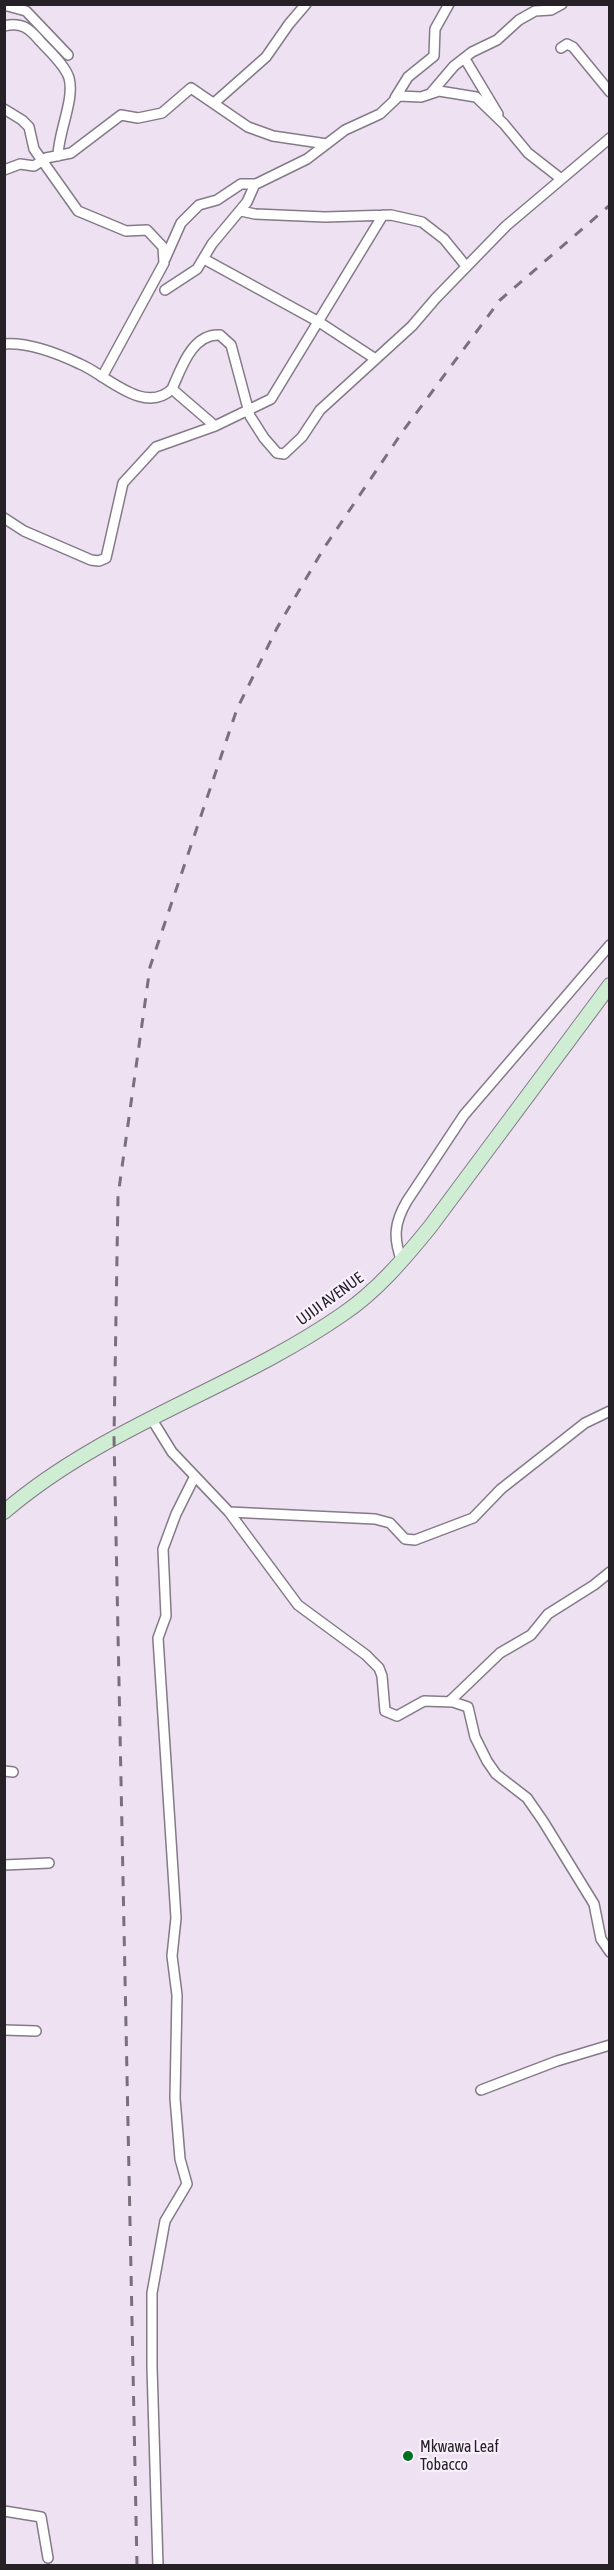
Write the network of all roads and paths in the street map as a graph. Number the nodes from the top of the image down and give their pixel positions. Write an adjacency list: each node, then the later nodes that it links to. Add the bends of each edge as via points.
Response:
1 (306, 4): 12 (street, via 267,57)
2 (449, 4): 11 (street, via 435,29 434,56 408,77)
3 (562, 4): 8 (street, via 552,10 530,13)
4 (4, 5): 7 (street, via 26,11)
5 (4, 26): 17 (street, via 29,28 69,77)
6 (561, 48): 9 (street, via 573,47)
7 (68, 55)
8 (465, 59): 10 (street); 14 (street)
9 (609, 92)
10 (430, 93): 11 (street); 14 (street, via 446,91 476,97)
11 (395, 98): 16 (street, via 380,114 345,130)
12 (214, 103): 16 (street, via 239,123 262,132); 17 (street, via 190,88 162,113 138,118 121,115 84,145)
13 (4, 109): 18 (street, via 29,127 31,143)
14 (504, 124): 20 (street, via 528,153)
15 (609, 138): 20 (street)
16 (327, 144): 21 (street)
17 (58, 156): 18 (street)
18 (42, 161): 19 (street, via 34,166 20,164); 24 (street, via 78,212 126,231 147,230 161,243)
19 (4, 170)
20 (560, 178): 26 (street)
21 (255, 184): 22 (street); 24 (street, via 241,184 217,200 197,206 181,223)
22 (241, 211): 23 (street); 25 (street)
23 (383, 215): 26 (street, via 426,224); 28 (street)
24 (165, 259): 31 (street)
25 (204, 259): 27 (street, via 194,272); 28 (street)
26 (466, 266): 30 (street, via 412,326)
27 (165, 290)
28 (319, 322): 30 (street); 33 (street, via 271,399)
29 (6, 341): 31 (street, via 82,364)
30 (374, 358): 33 (street, via 320,410 284,454 276,453)
31 (102, 378): 32 (street, via 131,394 159,396)
32 (172, 389): 33 (street, via 197,344 206,337 220,335 231,345); 34 (street)
33 (248, 410): 34 (street)
34 (215, 426): 35 (street, via 150,451 120,488 109,552 101,561 34,536)
35 (4, 518)
36 (609, 945): 38 (street, via 464,1115 407,1201 394,1232)
37 (609, 985): 38 (main road, UJIJI AVENUE)
38 (402, 1262): 40 (main road, UJIJI AVENUE, via 344,1314 218,1387)
39 (609, 1411): 43 (street, via 585,1423 506,1485 473,1518 415,1540 405,1539 390,1523 375,1519)
40 (151, 1418): 41 (street); 42 (main road, UJIJI AVENUE, via 68,1463)
41 (194, 1478): 43 (street); 55 (street, via 163,1549 166,1616 158,1638 176,1918 172,1956 177,1995 175,2098 180,2159 187,2184 165,2222 152,2293)
42 (5, 1511)
43 (229, 1512): 45 (street, via 306,1613 379,1668 385,1711 397,1716 420,1702)
44 (609, 1572): 45 (street, via 548,1614 531,1635 500,1653)
45 (449, 1702): 48 (street, via 468,1707 475,1737 487,1761 496,1774 527,1798 543,1821 594,1904 601,1939)
46 (50, 1863): 47 (street)
47 (4, 1865)
48 (609, 1952)
49 (4, 2030): 50 (street)
50 (36, 2031)
51 (609, 2045): 52 (street)
52 (481, 2090)
53 (4, 2511): 54 (street, via 41,2517)
54 (48, 2558)
55 (158, 2565)

